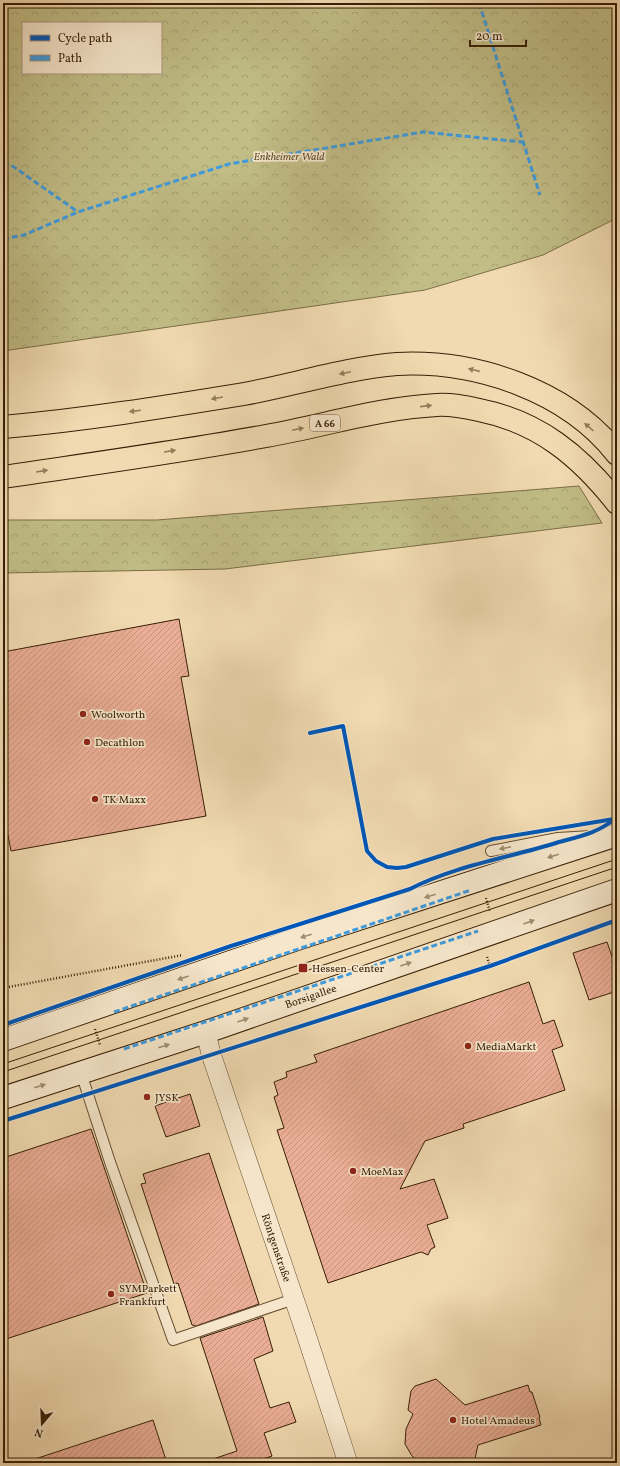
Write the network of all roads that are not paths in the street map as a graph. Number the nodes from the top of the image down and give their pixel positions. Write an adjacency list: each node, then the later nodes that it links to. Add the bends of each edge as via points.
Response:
1 (3, 427): 2 (highway, one-way to 1, via 583,421 538,392 501,377 440,364 395,364 173,406)
2 (617, 454)
3 (3, 477): 4 (highway, A 66, one-way to 4, via 266,436 386,410 438,405 493,413 535,430 581,462)
4 (617, 503)
5 (615, 836): 6 (lane, one-way to 6, via 558,838); 9 (main road, one-way to 9, via 297,939)
6 (491, 851)
7 (617, 890): 8 (main road, Borsigallee, one-way to 7)
8 (206, 1032): 10 (main road, Borsigallee, one-way to 8); 12 (street, Röntgenstraße)
9 (3, 1040)
10 (80, 1073): 11 (main road, Borsigallee, one-way to 10); 12 (lane, via 173,1340)
11 (3, 1098)
12 (294, 1299): 13 (street, Röntgenstraße)
13 (348, 1463)

